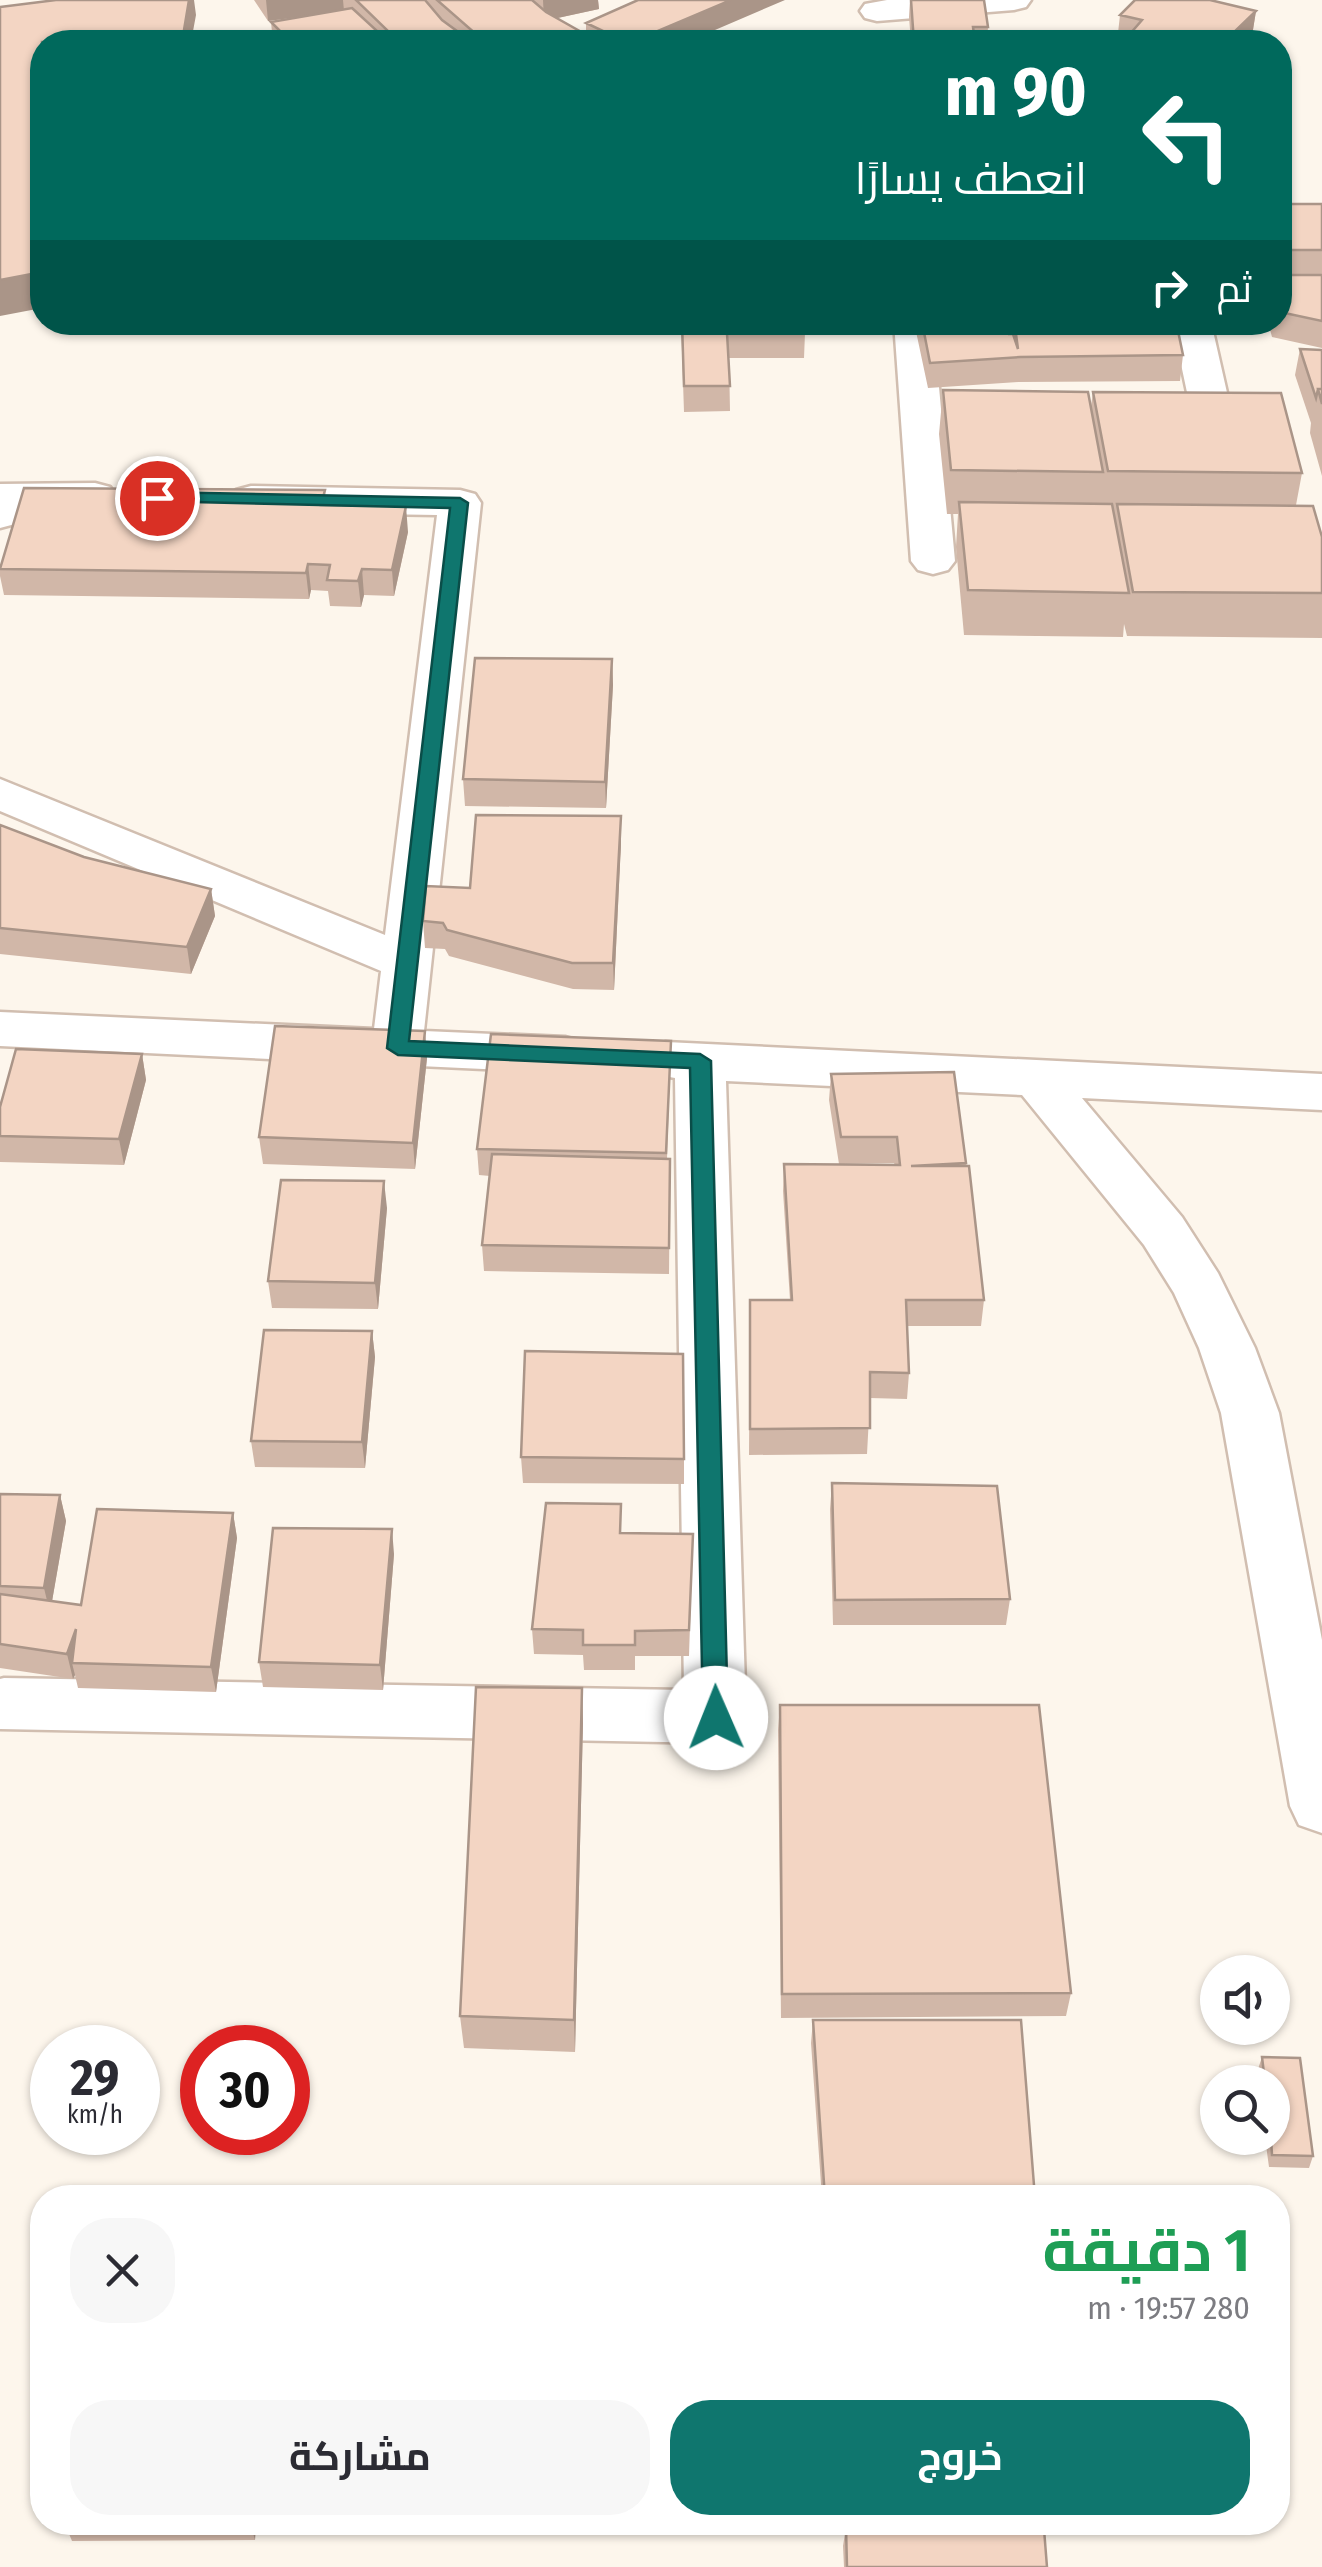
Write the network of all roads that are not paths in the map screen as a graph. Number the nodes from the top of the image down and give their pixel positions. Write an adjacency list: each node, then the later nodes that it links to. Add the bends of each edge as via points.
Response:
1 (1014, 0): 2 (street)
2 (876, 26)
3 (914, 335): 9 (street)
4 (1194, 335): 5 (street)
5 (1208, 397)
6 (144, 497): 8 (street, via 5,495)
7 (203, 498): 11 (street, via 460,503)
8 (0, 516)
9 (933, 561)
10 (0, 794): 11 (street)
11 (408, 963): 13 (street)
12 (0, 1029): 13 (street)
13 (398, 1048): 14 (street)
14 (700, 1061): 15 (street); 18 (street, via 716,1718)
15 (1036, 1078): 16 (street); 17 (street, via 1163,1230 1198,1287 1250,1413)
16 (1322, 1092)
17 (1307, 1639): 19 (street)
18 (4, 1704)
19 (1322, 1806)

